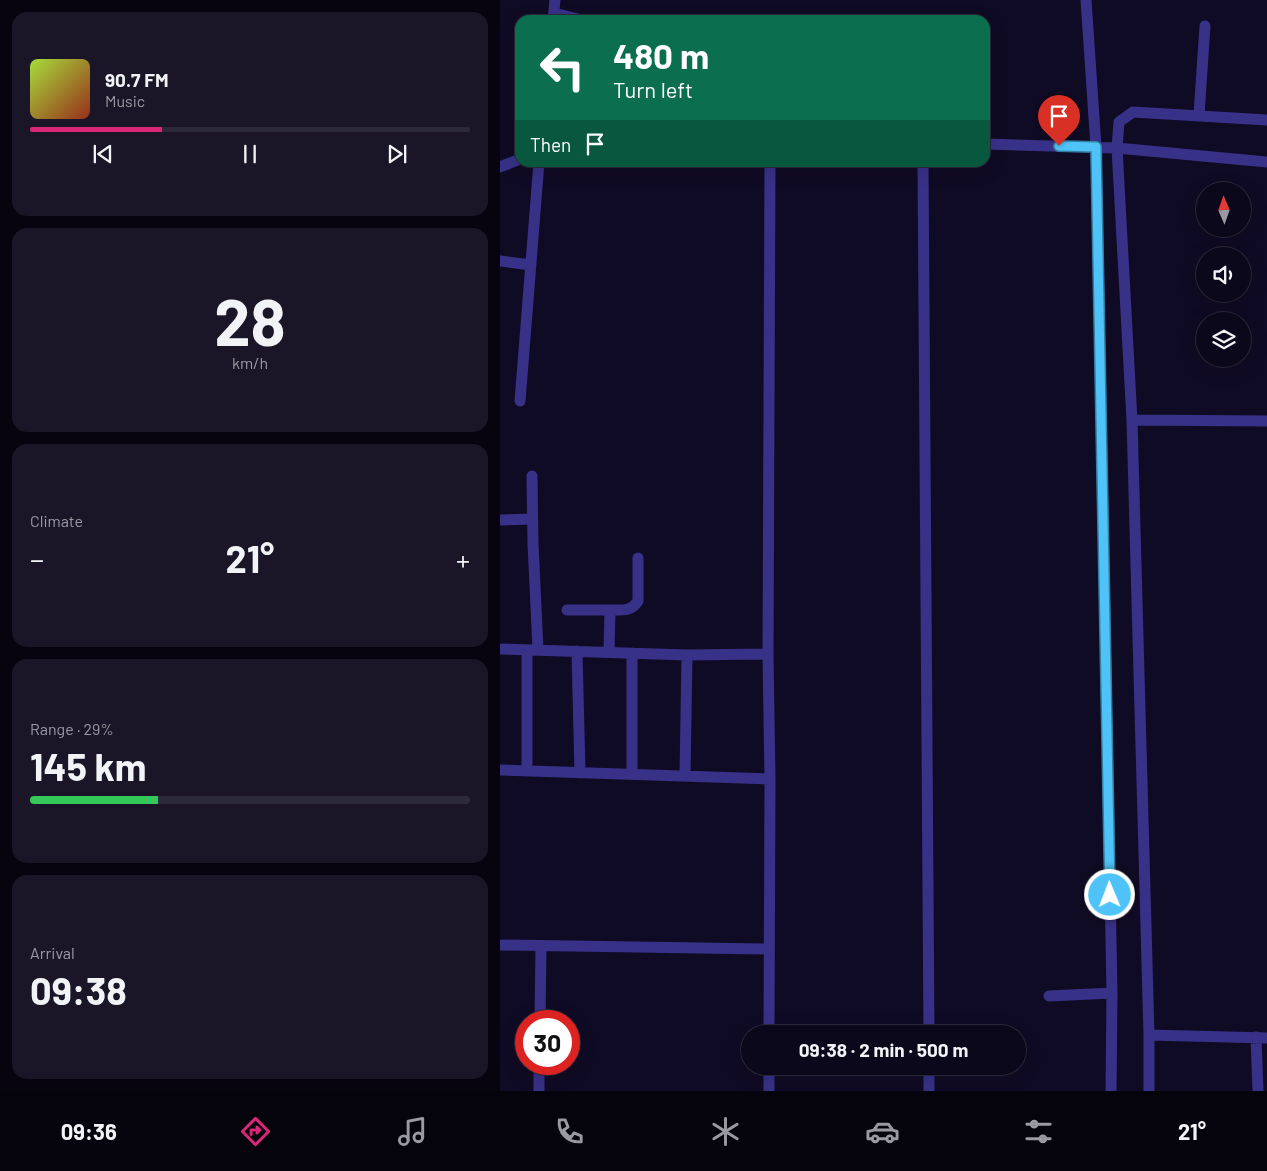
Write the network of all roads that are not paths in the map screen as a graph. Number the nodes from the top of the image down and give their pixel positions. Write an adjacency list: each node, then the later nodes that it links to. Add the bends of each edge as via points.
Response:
1 (555, 0): 3 (street)
2 (1086, 0): 8 (street)
3 (554, 15)
4 (1205, 26): 5 (street)
5 (1199, 116): 6 (street); 9 (street, via 1133,112 1119,122)
6 (1267, 120)
7 (990, 144): 8 (street)
8 (1096, 147): 9 (street); 43 (street)
9 (1117, 148): 11 (street); 19 (street)
10 (515, 162): 12 (street)
11 (1267, 162)
12 (500, 166)
13 (539, 167): 17 (street)
14 (770, 167): 32 (street)
15 (923, 167): 47 (street)
16 (500, 261): 17 (street)
17 (531, 265): 18 (street)
18 (520, 401)
19 (1132, 420): 20 (street); 48 (street)
20 (1267, 421)
21 (532, 476): 22 (street)
22 (532, 519): 23 (street); 28 (street)
23 (500, 520)
24 (638, 558): 26 (street, via 638,601 628,610)
25 (567, 610): 26 (street)
26 (610, 610): 30 (street)
27 (500, 649): 28 (street)
28 (533, 650): 29 (street); 35 (street)
29 (577, 651): 30 (street); 36 (street)
30 (609, 652): 31 (street)
31 (632, 653): 33 (street); 37 (street)
32 (768, 654): 33 (street); 39 (street)
33 (687, 655): 38 (street)
34 (500, 770): 35 (street)
35 (527, 771): 36 (street)
36 (580, 773): 37 (street)
37 (632, 774): 38 (street)
38 (685, 776): 39 (street)
39 (770, 779): 42 (street)
40 (500, 945): 41 (street)
41 (541, 946): 42 (street); 45 (street)
42 (768, 949): 46 (street)
43 (1112, 993): 44 (street); 56 (street)
44 (1050, 996)
45 (540, 1010)
46 (769, 1025)
47 (929, 1025)
48 (1149, 1035): 49 (street); 57 (street)
49 (1261, 1037): 58 (street)
50 (539, 1075): 53 (street)
51 (769, 1075): 54 (street)
52 (929, 1075): 55 (street)
53 (539, 1091)
54 (769, 1091)
55 (929, 1091)
56 (1112, 1091)
57 (1149, 1091)
58 (1258, 1091)

